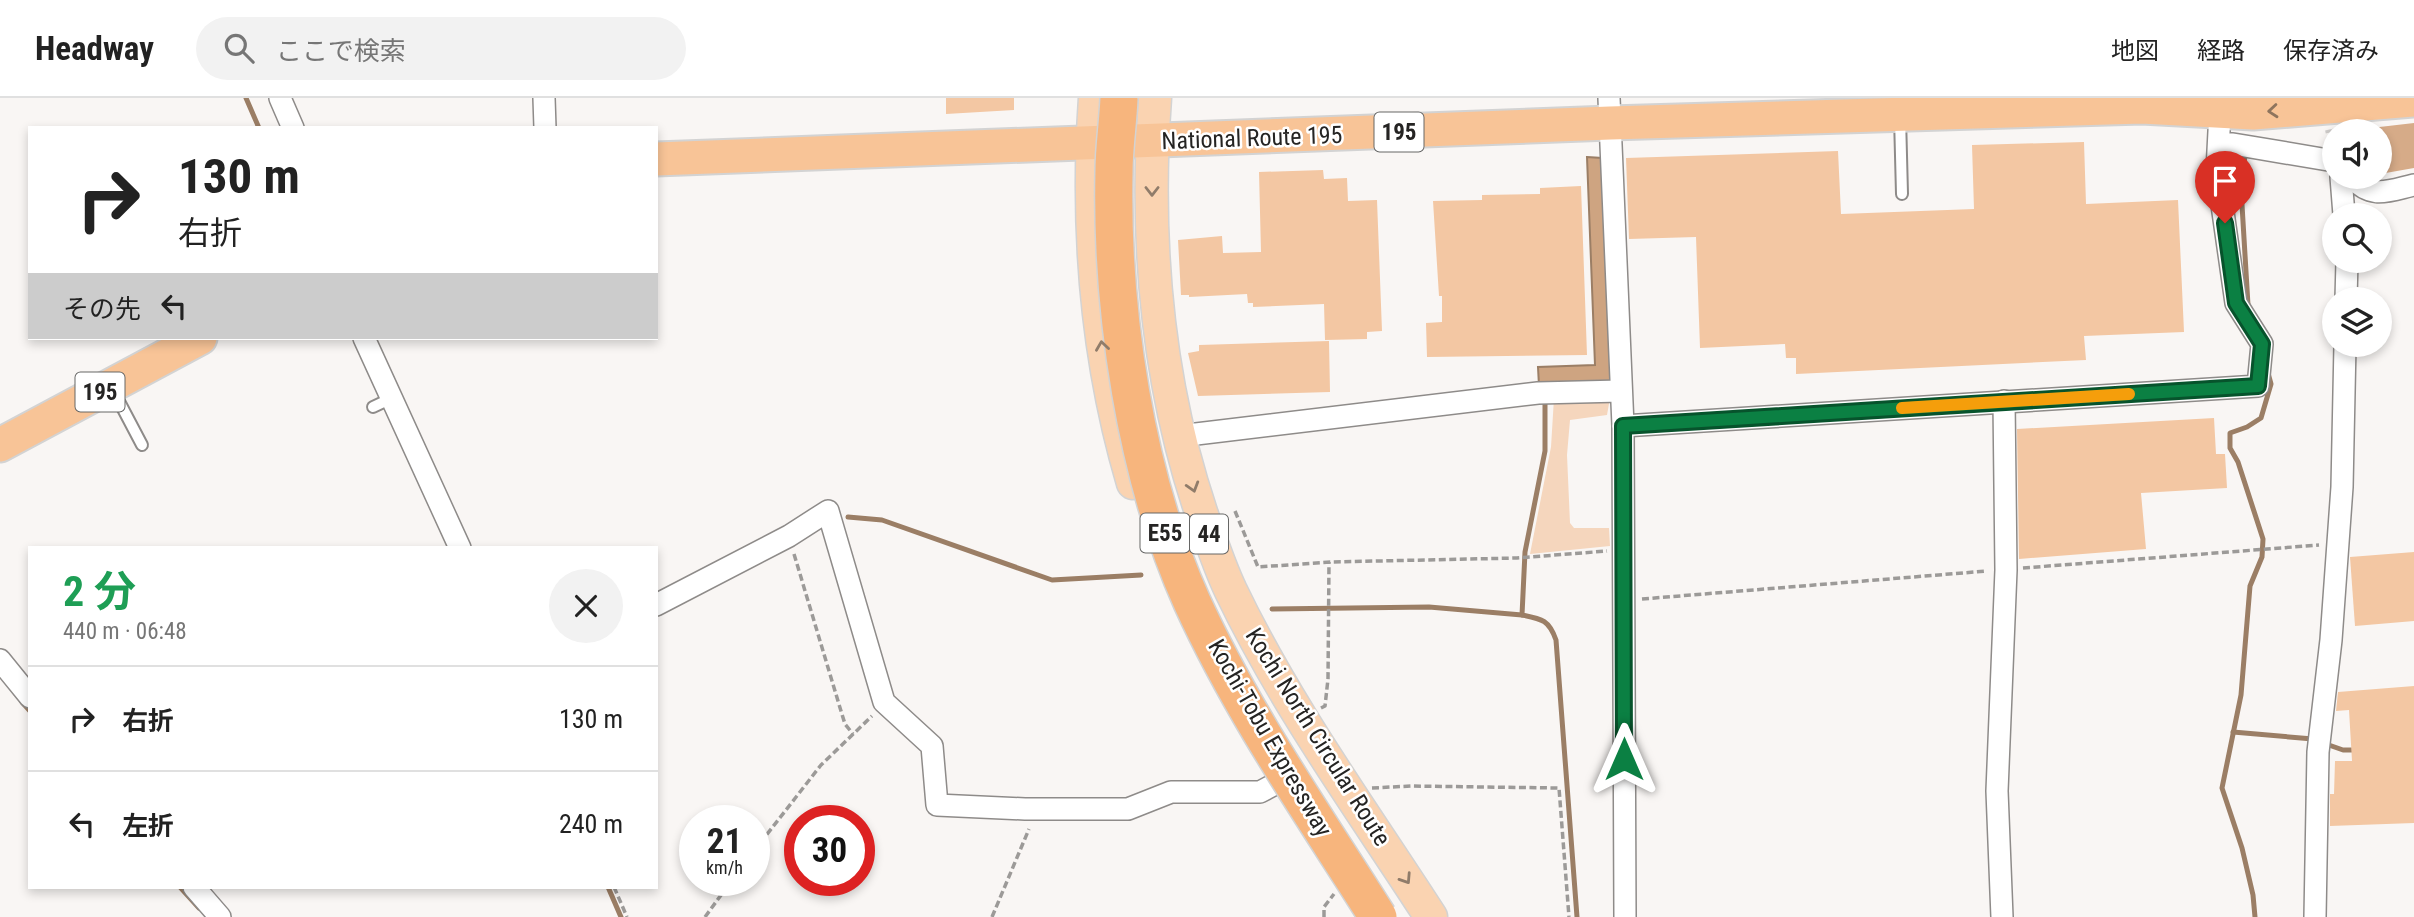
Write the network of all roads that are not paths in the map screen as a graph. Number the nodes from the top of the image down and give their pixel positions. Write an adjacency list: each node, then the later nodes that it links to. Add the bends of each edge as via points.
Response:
1 (280, 98): 12 (street)
2 (544, 98): 13 (street)
3 (1094, 98): 16 (main road, 44)
4 (1119, 98): 40 (highway, Kochi-Tobu Expressway / E55, bridge, via 1114,172 1122,329 1133,405 1168,541 1192,601 1260,732)
5 (1155, 98): 15 (main road, Kochi North Circular Route / 44)
6 (2185, 98): 9 (highway, National Route 195 / 195)
7 (2414, 100): 14 (highway, National Route 195 / 195, one-way to 14, via 2253,113)
8 (1995, 105): 9 (highway, National Route 195 / 195); 11 (highway, National Route 195 / 195)
9 (2142, 107): 14 (highway, National Route 195 / 195)
10 (1610, 111): 11 (highway, National Route 195 / 195); 15 (highway, National Route 195 / 195); 26 (street)
11 (1900, 114): 21 (lane)
12 (292, 126)
13 (545, 126)
14 (2219, 128): 18 (street, via 2233,144); 27 (street, via 2217,170 2236,303 2262,344 2258,386)
15 (1152, 142): 16 (highway, National Route 195 / 195); 29 (main road, Kochi North Circular Route / 44, one-way to 29, via 1156,299)
16 (1091, 144): 17 (highway, National Route 195 / 195); 36 (main road, 44, one-way to 16, via 1208,671 1181,615 1158,561 1127,463 1097,310)
17 (658, 159)
18 (2322, 159)
19 (2414, 185): 20 (street, via 2378,193)
20 (2364, 189)
21 (1902, 194)
22 (196, 340): 25 (highway, 195)
23 (366, 340): 32 (street, via 382,402)
24 (2345, 357): 44 (street, via 2338,544 2318,752)
25 (111, 386): 30 (highway, 195); 31 (lane)
26 (1622, 391): 28 (street); 29 (street, via 1545,393 1196,434)
27 (2004, 401): 28 (street); 43 (street, via 2006,570 1997,792)
28 (1623, 426): 42 (street)
29 (1179, 440): 41 (main road, Kochi North Circular Route / 44, one-way to 41, via 1211,542 1262,652)
30 (0, 445)
31 (142, 445)
32 (459, 546)
33 (658, 604): 36 (street, via 828,511 884,702 932,746 937,804 1128,809 1171,792 1260,792)
34 (0, 660): 35 (street)
35 (28, 695)
36 (1275, 784): 39 (main road, 44)
37 (196, 889): 38 (street)
38 (220, 917)
39 (1358, 917)
40 (1378, 917)
41 (1431, 917)
42 (1625, 917)
43 (2002, 917)
44 (2315, 917)

